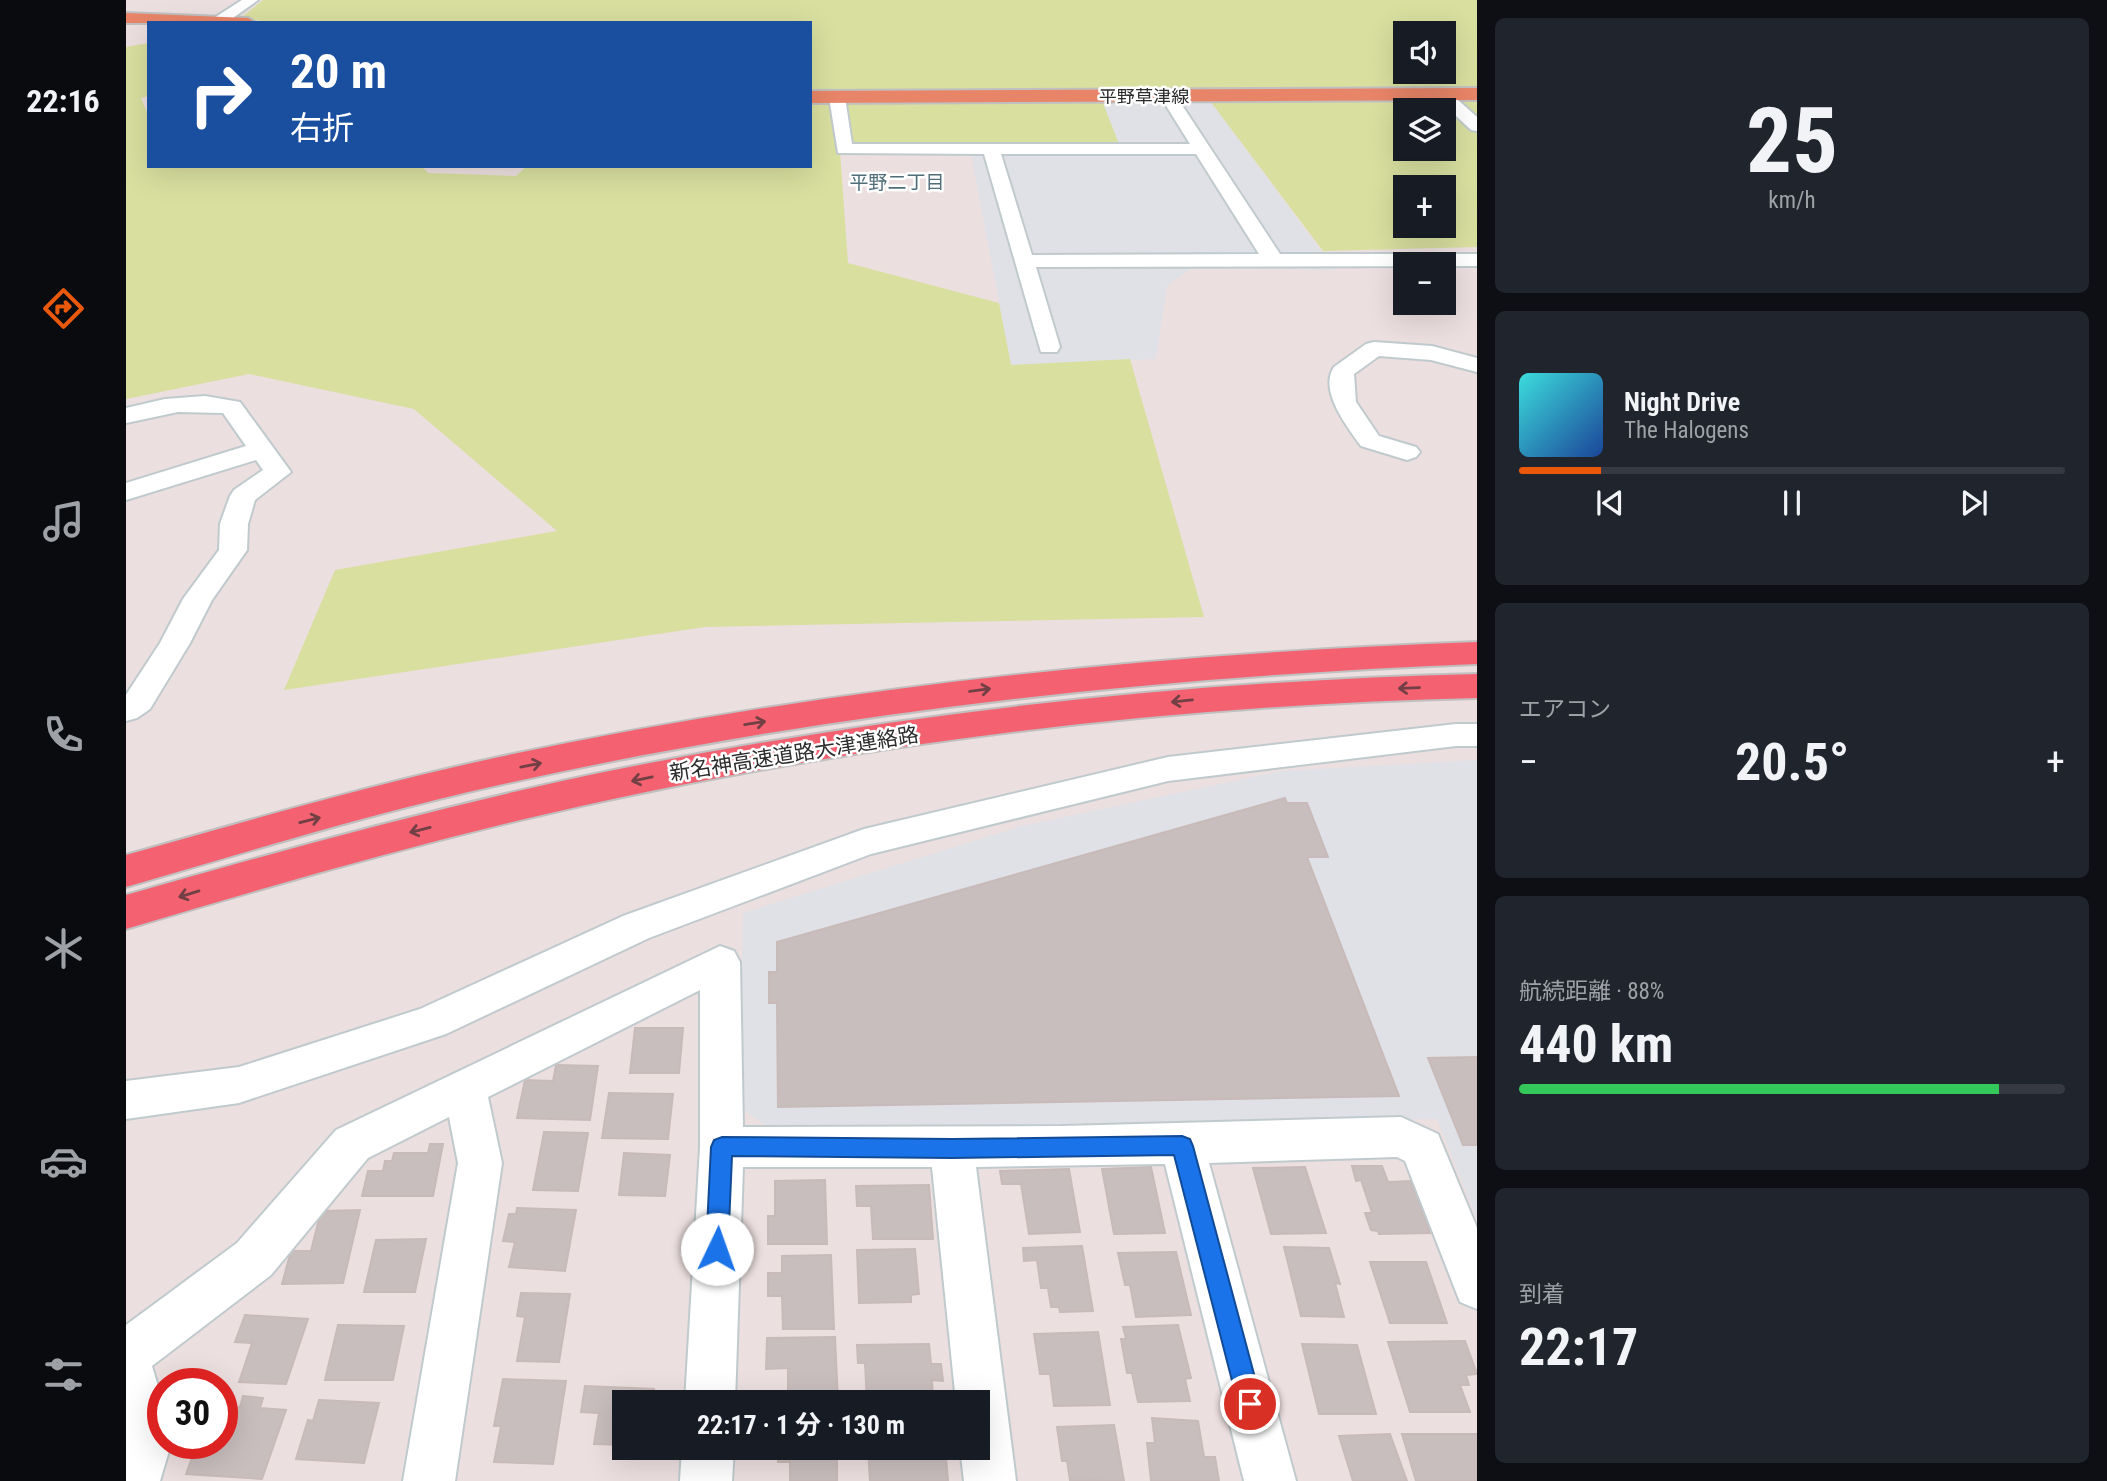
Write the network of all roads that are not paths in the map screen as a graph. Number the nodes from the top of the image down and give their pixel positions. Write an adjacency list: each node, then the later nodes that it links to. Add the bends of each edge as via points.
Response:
1 (251, 0): 3 (street)
2 (126, 18): 3 (main road)
3 (219, 21)
4 (1443, 94): 5 (main road, 平野草津線); 6 (main road, 平野草津線); 9 (street)
5 (1477, 94)
6 (1168, 96): 8 (main road, 平野草津線); 11 (street)
7 (812, 97): 8 (main road, 平野草津線)
8 (838, 97): 10 (street, via 844,149)
9 (1477, 126)
10 (991, 149): 11 (street); 14 (street)
11 (1202, 149): 12 (street)
12 (1273, 260): 13 (street); 14 (street)
13 (1477, 260)
14 (1024, 261): 15 (street)
15 (1049, 347)
16 (1477, 365): 19 (street, via 1432,353 1374,349 1342,372 1344,402 1370,441)
17 (126, 416): 18 (street, via 150,408 212,402 231,407)
18 (260, 450): 20 (street); 23 (street, via 278,472 243,496 234,524 233,551 198,598 139,701)
19 (1407, 452)
20 (126, 492)
21 (1477, 653): 25 (highway, 新名神高速道路大津連絡路, one-way to 21, via 496,772 658,739 1061,679)
22 (1477, 686): 25 (highway, 新名神高速道路大津連絡路, one-way to 25, via 1207,698 1052,714 680,771)
23 (126, 710)
24 (1477, 735): 29 (street, via 1168,769 864,842 636,927 432,1022 239,1085)
25 (248, 856): 26 (highway, 新名神高速道路大津連絡路); 27 (highway, 新名神高速道路大津連絡路, one-way to 27)
26 (126, 871)
27 (126, 912)
28 (465, 1089): 31 (street, via 720,962); 34 (street, via 352,1144 254,1259); 39 (street, via 480,1163)
29 (126, 1100)
30 (1182, 1146): 32 (street); 33 (street, via 1401,1137 1422,1148); 42 (street)
31 (722, 1147): 32 (street); 36 (street)
32 (952, 1149): 41 (street)
33 (1477, 1286)
34 (126, 1355)
35 (126, 1362): 38 (street, via 147,1438)
36 (711, 1390)
37 (707, 1460): 40 (street)
38 (134, 1481)
39 (429, 1481)
40 (706, 1481)
41 (989, 1481)
42 (1270, 1481)

